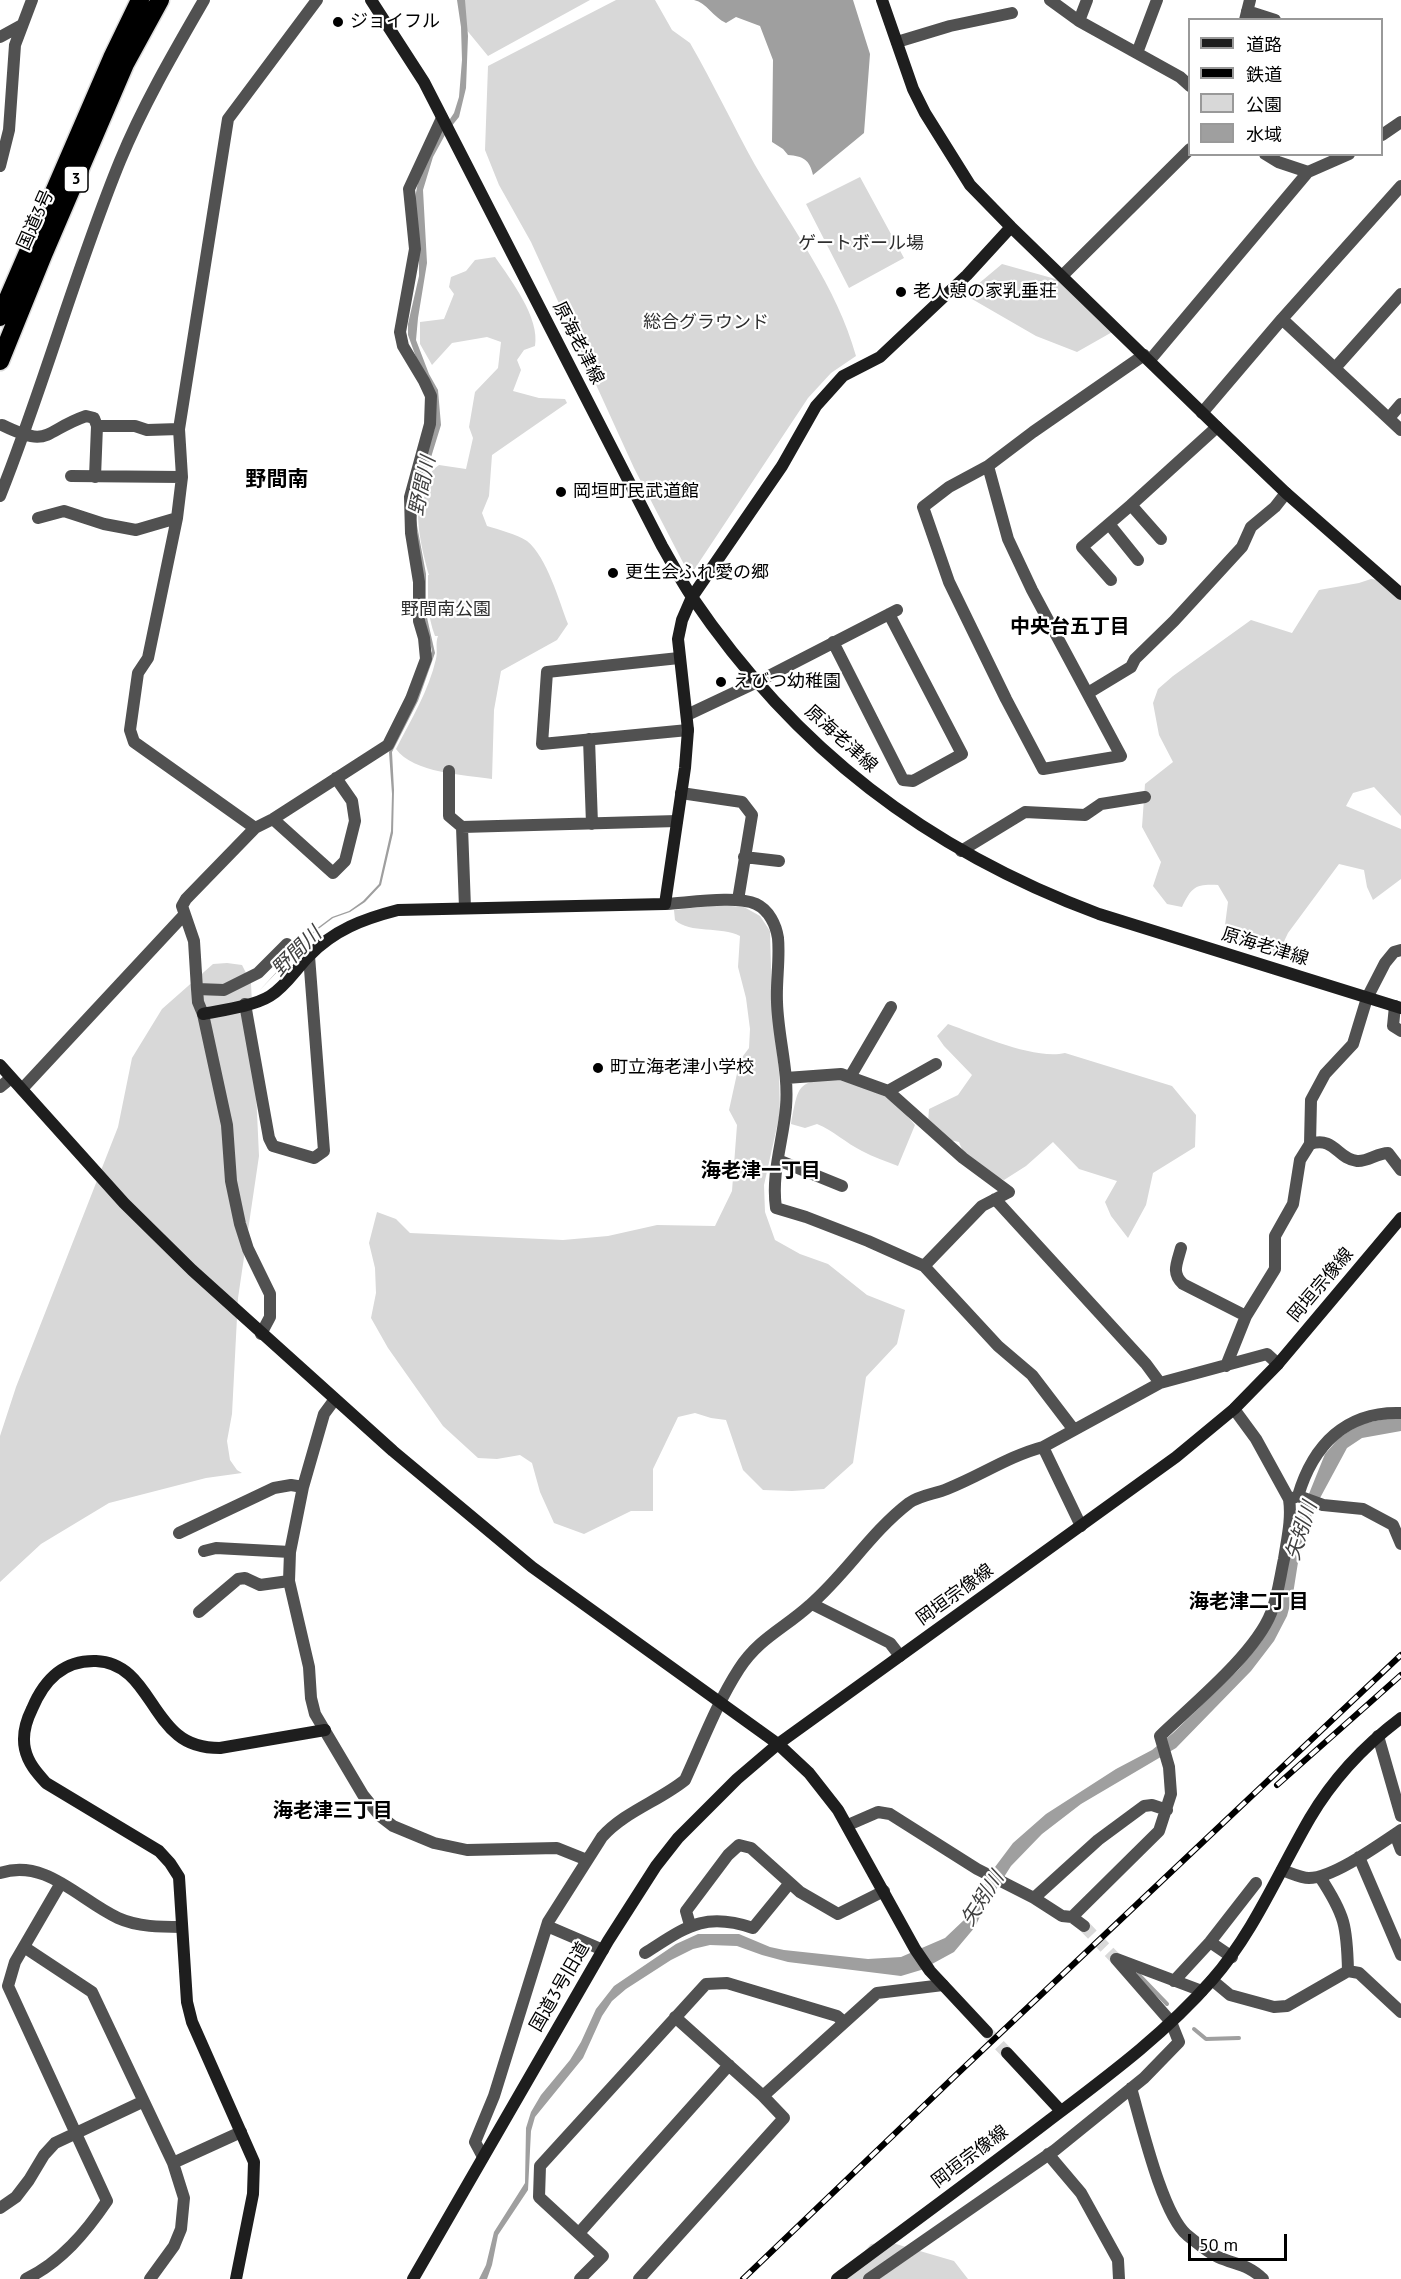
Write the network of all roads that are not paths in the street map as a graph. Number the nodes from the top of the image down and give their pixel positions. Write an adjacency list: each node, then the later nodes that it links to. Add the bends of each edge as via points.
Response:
1 (32, 0): 15 (street)
2 (140, 0): 32 (highway, 国道3号 / 3)
3 (160, 0): 35 (highway, 国道3号 / 3, via 124,64)
4 (204, 0): 45 (street, via 144,109 120,162)
5 (317, 0): 43 (street, via 228,119)
6 (371, 0): 20 (street, 原海老津線)
7 (882, 0): 17 (street)
8 (1050, 0): 14 (street)
9 (1087, 0): 14 (street)
10 (1157, 0): 18 (street)
11 (1247, 10): 13 (street)
12 (1012, 13): 17 (street)
13 (1269, 18)
14 (1079, 21): 18 (street)
15 (22, 25): 16 (street); 26 (street, via 15,45 9,130)
16 (0, 37)
17 (897, 42): 29 (street, via 913,89 946,149 970,185)
18 (1137, 53): 19 (street)
19 (1188, 84)
20 (442, 118): 60 (street, 原海老津線); 69 (street, via 410,189 415,249 400,332 403,346 431,396 430,424 410,497 419,621 426,659 388,745)
21 (1401, 122): 22 (street)
22 (1383, 134)
23 (1188, 151): 30 (street)
24 (1268, 156): 27 (street)
25 (1344, 156): 27 (street)
26 (0, 166)
27 (1308, 172): 34 (street)
28 (1401, 186): 33 (street)
29 (1011, 227): 30 (street); 60 (street, via 967,275 880,357 843,376 816,406 782,465)
30 (1062, 276): 34 (street)
31 (1401, 294): 36 (street)
32 (0, 317)
33 (1282, 319): 36 (street); 38 (street)
34 (1147, 358): 38 (street); 46 (street)
35 (0, 361)
36 (1335, 368): 39 (street)
37 (1401, 404): 39 (street)
38 (1202, 412): 42 (street)
39 (1389, 418): 44 (street)
40 (2, 425): 45 (street)
41 (97, 426): 43 (street); 45 (street, via 94,418 86,416 41,439); 48 (street)
42 (1217, 427): 50 (street); 52 (street)
43 (179, 429): 49 (street)
44 (1401, 430)
45 (24, 436): 51 (street)
46 (988, 466): 64 (street, via 1008,539); 64 (street, via 922,507 949,582 1043,769 1121,756)
47 (71, 476): 48 (street)
48 (95, 477): 49 (street)
49 (182, 477): 54 (street)
50 (1286, 493): 59 (street); 64 (street, via 1251,527 1242,547 1134,659 1131,668)
51 (0, 496)
52 (1131, 506): 55 (street); 56 (street)
53 (38, 518): 54 (street, via 64,511 136,530)
54 (177, 518): 76 (street, via 148,658 138,673 131,736 134,742)
55 (1109, 524): 57 (street); 58 (street, via 1082,547)
56 (1161, 539)
57 (1138, 560)
58 (1111, 580)
59 (1401, 594)
60 (692, 597): 62 (street, via 682,620); 63 (street, 原海老津線)
61 (833, 642): 61 (street, via 893,612 962,754 913,781 903,780); 63 (street)
62 (679, 658): 65 (street); 67 (street, via 547,672 542,744)
63 (757, 682): 65 (street); 77 (street, 原海老津線, via 816,744 853,776 898,811)
64 (1089, 693)
65 (687, 715): 66 (street)
66 (688, 730): 67 (street); 70 (street)
67 (589, 739): 74 (street)
68 (448, 771): 75 (street, via 449,816)
69 (336, 778): 72 (street); 72 (street, via 352,801 355,821 345,861 333,873)
70 (681, 793): 73 (street); 78 (street, via 741,802 752,815)
71 (1145, 797): 77 (street, via 1101,804 1085,815 1024,812)
72 (273, 819): 76 (street)
73 (677, 821): 74 (street); 81 (street)
74 (592, 824): 75 (street)
75 (462, 827): 82 (street)
76 (255, 828): 83 (street, via 186,898 182,906)
77 (961, 851): 88 (street, 原海老津線, via 1054,897 1099,914)
78 (744, 857): 79 (street); 80 (street)
79 (779, 861)
80 (738, 900): 81 (street); 98 (street, via 756,904 774,923 778,938 777,1004)
81 (665, 904): 82 (street)
82 (465, 908): 86 (street, via 398,910 370,917 342,929)
83 (184, 915): 87 (street, via 194,941); 100 (street)
84 (287, 944): 87 (street, via 258,973 224,990)
85 (1401, 950): 88 (street, via 1385,963)
86 (309, 956): 89 (street, via 268,997); 89 (street, via 324,1151 314,1158 273,1146 269,1138)
87 (197, 989): 92 (street)
88 (1367, 998): 91 (street, 原海老津線); 102 (street, via 1353,1044 1325,1074 1311,1100)
89 (245, 1004): 92 (street)
90 (891, 1007): 96 (street)
91 (1398, 1007): 93 (street, via 1394,1026)
92 (203, 1014): 111 (street, via 227,1125 231,1181 240,1224 270,1294 270,1317)
93 (1401, 1031)
94 (936, 1064): 101 (street)
95 (0, 1065): 97 (street)
96 (850, 1077): 98 (street, via 841,1074); 101 (street)
97 (12, 1078): 99 (street); 100 (street)
98 (786, 1078): 103 (street)
99 (0, 1087)
100 (22, 1089): 111 (street, via 124,1203)
101 (888, 1091): 106 (street, via 963,1158 1009,1192)
102 (1310, 1144): 104 (street, via 1326,1143 1354,1161 1389,1153); 110 (street, via 1300,1160 1293,1204 1275,1236 1275,1269)
103 (778, 1161): 105 (street); 109 (street, via 776,1208)
104 (1401, 1170)
105 (842, 1186)
106 (995, 1199): 109 (street, via 982,1206); 114 (street)
107 (1401, 1218): 112 (street, 岡垣宗像線)
108 (1180, 1248): 110 (street, via 1176,1278)
109 (924, 1266): 118 (street, via 998,1346 1032,1375)
110 (1246, 1316): 113 (street)
111 (261, 1334): 115 (street)
112 (1278, 1364): 113 (street, via 1267,1354); 116 (street, 岡垣宗像線)
113 (1226, 1366): 114 (street)
114 (1160, 1383): 118 (street)
115 (335, 1399): 120 (street, via 324,1414); 132 (street, via 491,1535)
116 (1234, 1409): 121 (street); 122 (street, 岡垣宗像線)
117 (1401, 1413): 121 (street, via 1360,1418 1331,1436)
118 (1074, 1430): 119 (street)
119 (1043, 1446): 122 (street); 129 (street, via 910,1502)
120 (303, 1487): 124 (street, via 274,1488); 127 (street)
121 (1294, 1497): 123 (street, via 1363,1509); 137 (street, via 1270,1615 1244,1653 1160,1736 1169,1767 1171,1794)
122 (1081, 1526): 131 (street, 岡垣宗像線)
123 (1399, 1528): 125 (street)
124 (179, 1533)
125 (1401, 1544)
126 (204, 1551): 127 (street, via 216,1548)
127 (291, 1552): 128 (street)
128 (289, 1581): 130 (street, via 260,1585 238,1579); 134 (street, via 309,1667 311,1698)
129 (812, 1604): 131 (street, via 890,1643); 132 (street, via 754,1650)
130 (199, 1612)
131 (900, 1656): 136 (street, 岡垣宗像線)
132 (720, 1702): 136 (street); 143 (street, via 685,1780 613,1825)
133 (1401, 1718): 135 (street, 岡垣宗像線)
134 (325, 1730): 143 (street, via 363,1795 393,1826 434,1843 466,1850 557,1848); 156 (street, via 207,1748 177,1735 135,1678 108,1662 72,1664 47,1681 24,1732 25,1748 34,1770 46,1783 159,1851 178,1877)
135 (1378, 1736): 138 (street); 144 (street, 岡垣宗像線, via 1336,1781)
136 (778, 1744): 139 (street, via 809,1773); 159 (street, 国道3号旧道, via 678,1839 656,1866)
137 (1167, 1810): 151 (street, via 1152,1804 1144,1806 1098,1840); 152 (street, via 1159,1831 1146,1846)
138 (1401, 1816)
139 (848, 1825): 150 (street); 151 (street, via 878,1812 890,1814 977,1869)
140 (1398, 1832): 141 (street); 142 (street)
141 (1401, 1850)
142 (1359, 1857): 146 (street); 161 (street)
143 (587, 1860): 154 (street)
144 (1282, 1870): 146 (street, via 1307,1878); 162 (street, 岡垣宗像線)
145 (0, 1873): 147 (street, via 38,1871)
146 (1320, 1877): 163 (street, via 1344,1920)
147 (61, 1883): 156 (street, via 132,1923); 158 (street)
148 (1256, 1883): 157 (street)
149 (789, 1884): 150 (street, via 838,1914); 153 (street, via 753,1928 737,1922); 153 (street, via 751,1848 739,1845 686,1911)
150 (884, 1891): 166 (street, via 915,1949)
151 (1034, 1898): 152 (street, via 1062,1916)
152 (1072, 1917): 155 (street)
153 (690, 1925): 160 (street)
154 (547, 1926): 159 (street); 182 (street, via 494,2096 475,2142)
155 (1084, 1926)
156 (182, 1927): 179 (street, via 192,2022)
157 (1210, 1942): 162 (street); 165 (street)
158 (24, 1947): 177 (street, via 92,1992); 180 (street, via 8,1986)
159 (603, 1950): 182 (street, 国道3号旧道)
160 (645, 1953)
161 (1401, 1955)
162 (1232, 1957): 164 (street, 岡垣宗像線)
163 (1348, 1971): 164 (street, via 1287,2006 1275,2007 1230,1995); 168 (street, via 1359,1973)
164 (1212, 1980): 167 (street, 岡垣宗像線)
165 (1174, 1981): 167 (street); 171 (street, via 1116,1959)
166 (943, 1985): 170 (street, via 877,1993); 172 (street)
167 (1202, 1991): 171 (street, 岡垣宗像線)
168 (1398, 2005)
169 (675, 2018): 170 (street, via 706,1984 727,1983 837,2016); 174 (street); 185 (street, via 540,2166 539,2197)
170 (844, 2022): 176 (street)
171 (1171, 2022): 175 (street, via 1179,2042); 178 (street, 岡垣宗像線)
172 (987, 2032)
173 (1007, 2054): 178 (street)
174 (729, 2065): 176 (street); 185 (street)
175 (1131, 2088): 181 (street); 195 (street, via 1164,2197 1175,2220 1185,2233 1217,2256 1251,2268)
176 (763, 2096): 191 (street, via 784,2118)
177 (142, 2102): 180 (street); 183 (street)
178 (1061, 2111): 192 (street, 岡垣宗像線)
179 (241, 2132): 183 (street); 188 (street, via 254,2162 255,2179)
180 (74, 2133): 184 (street, via 55,2143 16,2197); 186 (street, via 107,2201 91,2226 67,2251)
181 (1048, 2154): 193 (street); 194 (street, via 1086,2203 1118,2260)
182 (483, 2157): 189 (street, 国道3号旧道)
183 (173, 2163): 187 (street, via 184,2198 181,2229 174,2246)
184 (0, 2208)
185 (579, 2233): 190 (street, via 603,2256)
186 (27, 2279)
187 (150, 2279)
188 (236, 2279)
189 (413, 2279)
190 (580, 2279)
191 (639, 2279)
192 (837, 2279)
193 (869, 2279)
194 (1119, 2279)
195 (1263, 2279)

